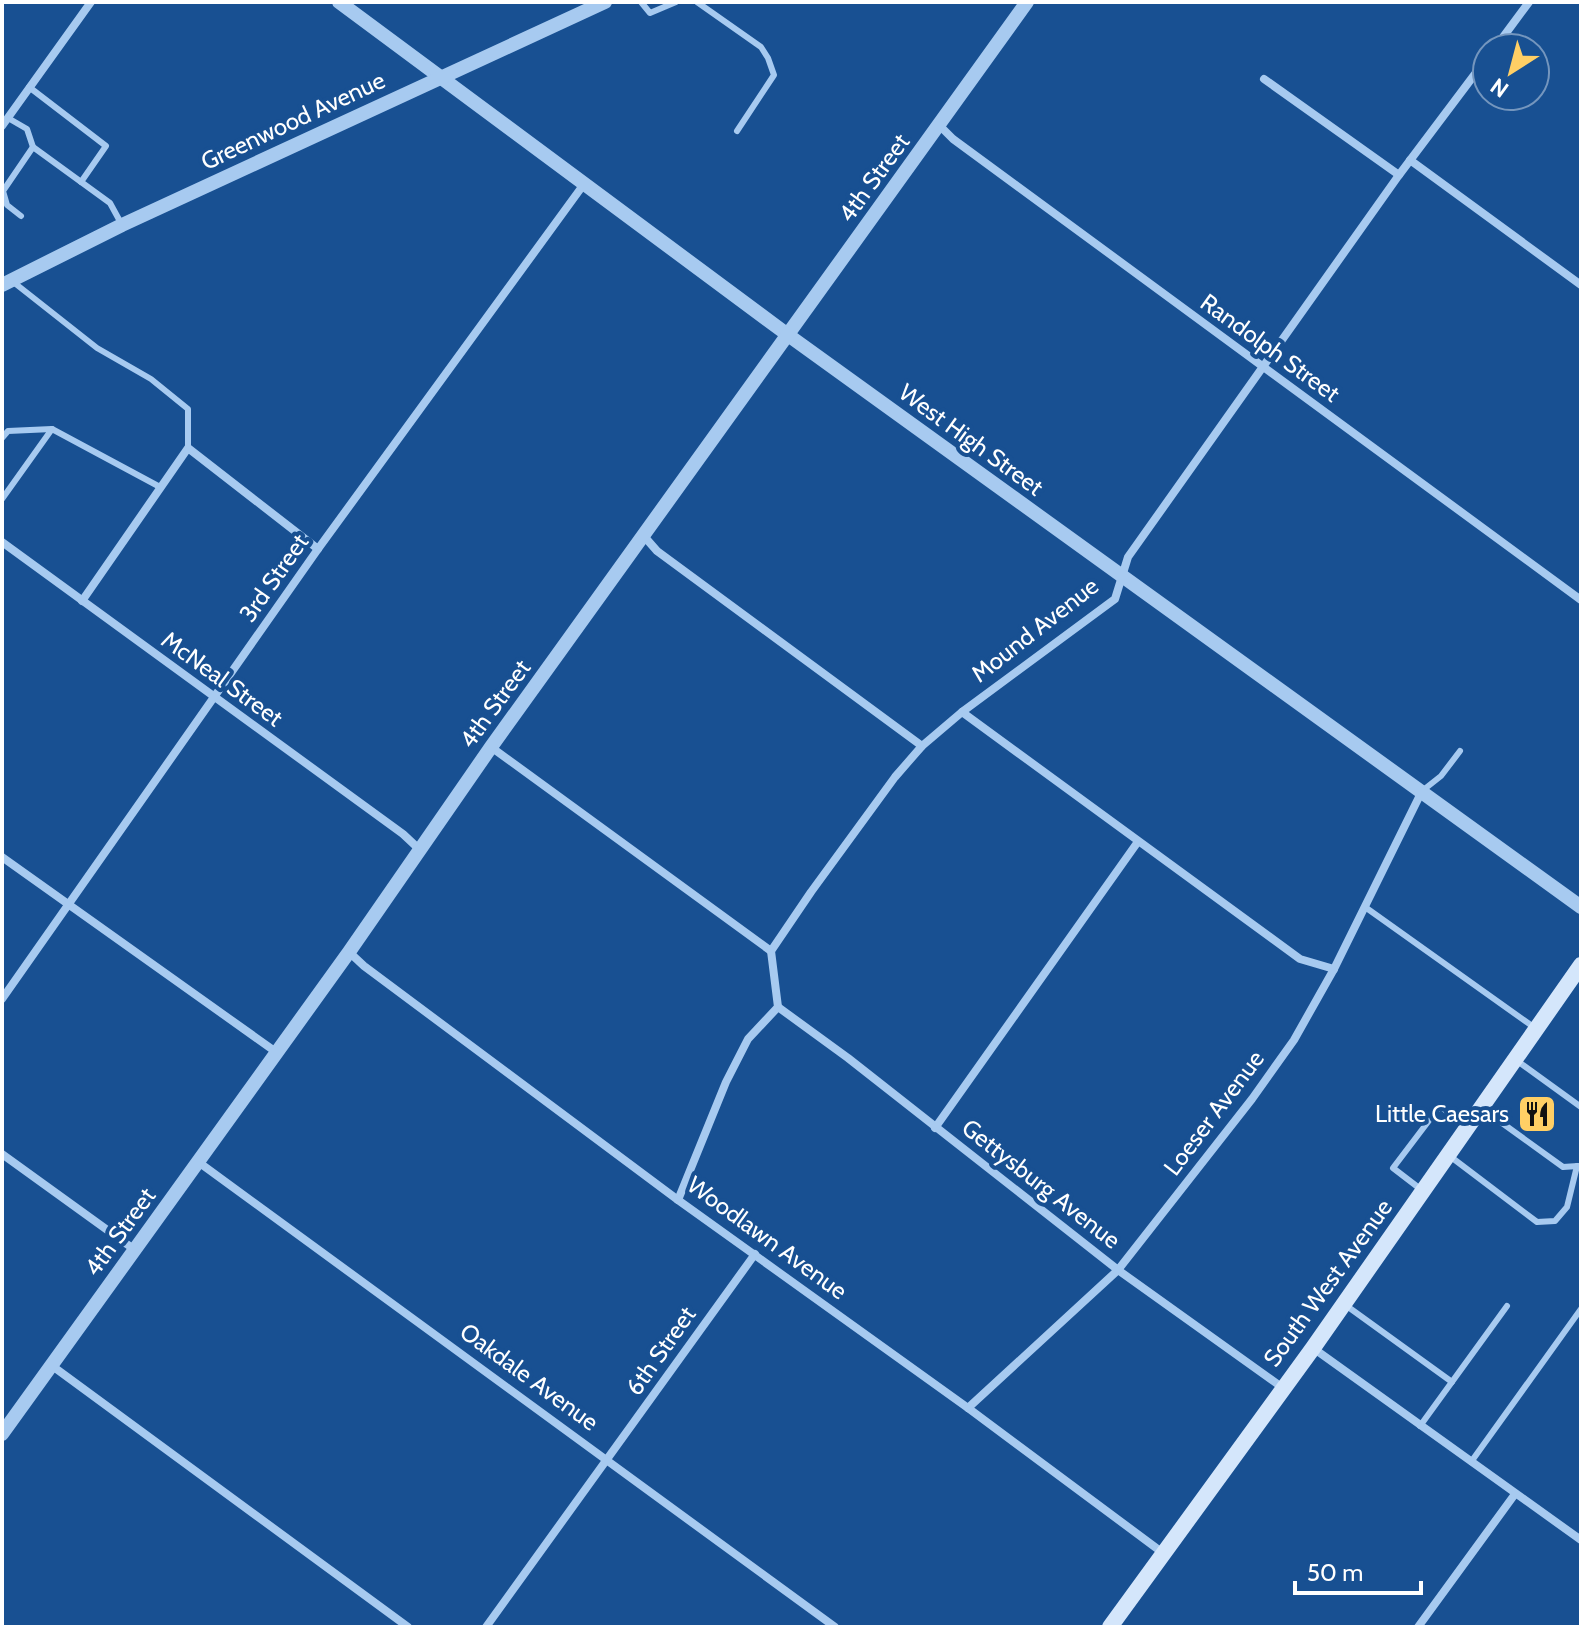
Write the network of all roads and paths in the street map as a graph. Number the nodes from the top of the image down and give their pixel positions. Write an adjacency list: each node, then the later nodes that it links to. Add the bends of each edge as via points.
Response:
1 (91, 2): 13 (street)
2 (339, 2): 10 (street, West High Street)
3 (605, 2): 10 (street, Greenwood Avenue)
4 (641, 2): 5 (lane, via 650,13)
5 (676, 2)
6 (697, 2): 16 (lane, via 761,47 774,75)
7 (1027, 2): 15 (street, 4th Street)
8 (1529, 2): 9 (street)
9 (1507, 32)
10 (441, 76): 21 (street, West High Street); 23 (street, Greenwood Avenue)
11 (1264, 79): 19 (street)
12 (1471, 79): 18 (street, Mound Avenue)
13 (29, 87): 14 (street); 20 (lane, via 106,146)
14 (5, 122): 17 (lane, via 27,129)
15 (939, 125): 26 (street, 4th Street); 27 (street, Randolph Street)
16 (737, 131)
17 (33, 147): 20 (lane); 22 (lane, via 3,191 7,205)
18 (1410, 160): 19 (street, Mound Avenue); 25 (street)
19 (1399, 175): 27 (street, Mound Avenue)
20 (81, 182): 23 (lane, via 110,203)
21 (584, 184): 26 (street, West High Street); 35 (street, 3rd Street)
22 (21, 216)
23 (122, 225): 24 (street, Greenwood Avenue)
24 (6, 282): 30 (lane, via 188,409)
25 (1581, 285)
26 (788, 335): 33 (street, 4th Street); 36 (street, West High Street)
27 (1264, 368): 36 (street, Mound Avenue, via 1128,557); 37 (street, Randolph Street)
28 (52, 429): 29 (lane, via 8,431); 31 (lane); 32 (lane)
29 (2, 438)
30 (188, 448): 31 (street); 35 (street)
31 (160, 487): 38 (street)
32 (2, 499)
33 (643, 535): 41 (street, via 657,551); 42 (street, 4th Street)
34 (2, 542): 38 (street, McNeal Street)
35 (318, 549): 39 (street, 3rd Street)
36 (1121, 577): 40 (street, Mound Avenue, via 1115,599); 44 (street, West High Street)
37 (1581, 600)
38 (82, 601): 39 (street, McNeal Street)
39 (214, 699): 46 (street, McNeal Street); 48 (street, 3rd Street)
40 (962, 712): 41 (street, Mound Avenue); 45 (street)
41 (922, 746): 51 (street, Mound Avenue)
42 (491, 747): 46 (street, 4th Street); 51 (street)
43 (1460, 751): 44 (lane)
44 (1422, 791): 49 (street, Loeser Avenue); 50 (street, West High Street)
45 (1137, 843): 54 (street, via 1300,959); 62 (street)
46 (419, 849): 52 (street, 4th Street)
47 (2, 857): 48 (street)
48 (69, 906): 55 (street, 3rd Street); 58 (street)
49 (1365, 907): 54 (street, Loeser Avenue); 57 (lane)
50 (1581, 907)
51 (771, 951): 56 (street)
52 (349, 952): 58 (street, 4th Street); 69 (street, Woodlawn Avenue)
53 (1581, 965): 57 (main road, South West Avenue)
54 (1334, 969): 72 (street, Loeser Avenue, via 1286,1052)
55 (2, 999)
56 (778, 1007): 62 (street, Gettysburg Avenue); 69 (street, via 748,1039)
57 (1536, 1029): 59 (main road, South West Avenue)
58 (276, 1052): 66 (street, 4th Street)
59 (1515, 1059): 60 (lane); 61 (main road, South West Avenue)
60 (1581, 1107)
61 (1481, 1108): 63 (main road, South West Avenue); 67 (lane, via 1563,1167)
62 (935, 1128): 72 (street, Gettysburg Avenue)
63 (1467, 1128): 65 (main road, South West Avenue); 68 (lane, via 1440,1106 1393,1168)
64 (2, 1154): 70 (street)
65 (1448, 1154): 67 (lane, via 1537,1222 1555,1221 1567,1207); 68 (main road, South West Avenue)
66 (197, 1161): 70 (street, 4th Street); 83 (street, Oakdale Avenue)
67 (1579, 1165)
68 (1423, 1191): 73 (main road, South West Avenue)
69 (678, 1200): 71 (street, Woodlawn Avenue)
70 (135, 1250): 77 (street, 4th Street)
71 (755, 1254): 80 (street, Woodlawn Avenue); 83 (street, 6th Street)
72 (1118, 1270): 79 (street, Gettysburg Avenue); 80 (street, Loeser Avenue)
73 (1344, 1304): 76 (main road, South West Avenue); 78 (lane)
74 (1507, 1306): 78 (lane)
75 (1581, 1309): 84 (lane)
76 (1313, 1348): 79 (main road, South West Avenue); 81 (street)
77 (51, 1364): 82 (street, 4th Street); 88 (street)
78 (1452, 1382): 81 (lane)
79 (1283, 1388): 87 (main road, South West Avenue)
80 (968, 1408): 87 (street, Woodlawn Avenue)
81 (1420, 1426): 84 (street)
82 (2, 1434)
83 (608, 1461): 89 (street, 6th Street); 90 (street, Oakdale Avenue)
84 (1471, 1462): 85 (street)
85 (1515, 1494): 86 (street); 92 (street)
86 (1581, 1540)
87 (1163, 1553): 91 (main road, South West Avenue)
88 (408, 1627)
89 (486, 1627)
90 (835, 1627)
91 (1110, 1627)
92 (1418, 1627)

